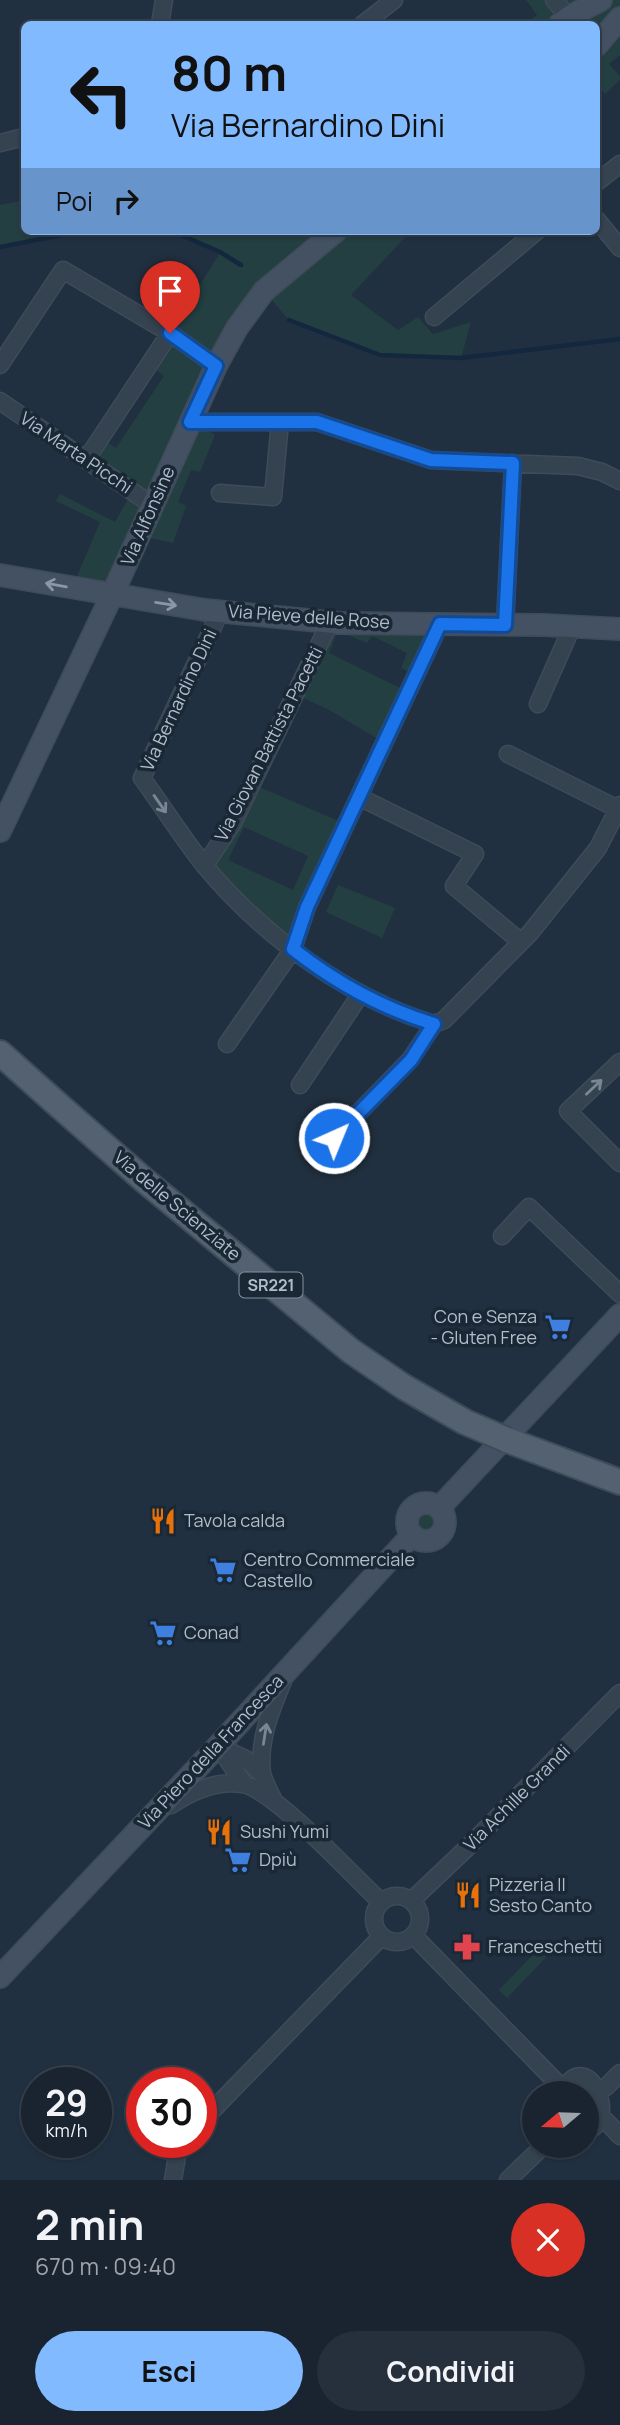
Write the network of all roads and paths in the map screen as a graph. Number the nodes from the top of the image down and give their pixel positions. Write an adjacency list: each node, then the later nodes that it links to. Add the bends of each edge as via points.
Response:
1 (164, 0): 6 (street)
2 (394, 0): 7 (street)
3 (554, 0): 8 (street)
4 (601, 0): 9 (main road)
5 (620, 18): 10 (main road)
6 (160, 21)
7 (367, 21)
8 (567, 21)
9 (570, 21)
10 (600, 41)
11 (21, 138): 12 (street)
12 (0, 143)
13 (620, 164): 14 (street)
14 (600, 180)
15 (600, 224): 18 (street)
16 (331, 235): 22 (main road, Via Alfonsine, via 264,291)
17 (532, 235): 19 (street)
18 (620, 248)
19 (434, 317)
20 (170, 333): 21 (street, via 64,270); 22 (street); 26 (street)
21 (0, 365)
22 (216, 366): 24 (main road, Via Alfonsine)
23 (0, 401): 26 (street, Via Marta Picchi)
24 (190, 422): 25 (street); 30 (main road, Via Alfonsine)
25 (280, 422): 27 (street, via 317,422 431,460); 29 (street, via 273,497)
26 (86, 460): 30 (street, Via Marta Picchi)
27 (513, 463): 28 (street, via 578,466); 36 (street)
28 (620, 481)
29 (220, 493)
30 (152, 505): 32 (main road, Via Alfonsine)
31 (0, 575): 32 (main road, Via Pieve delle Rose, one-way to 31)
32 (113, 595): 33 (main road, Via Pieve delle Rose, one-way to 33); 43 (main road, Via Alfonsine)
33 (220, 612): 34 (main road, Via Pieve delle Rose); 44 (street, Via Bernardino Dini, one-way to 44, via 142,778)
34 (330, 622): 35 (main road, Via Pieve delle Rose); 44 (street, Via Giovan Battista Pacetti, via 233,823)
35 (440, 624): 36 (main road, Via Pieve delle Rose); 41 (street)
36 (505, 625): 37 (main road, Via Pieve delle Rose)
37 (572, 627): 38 (main road, Via Pieve delle Rose); 39 (street)
38 (620, 629)
39 (538, 704)
40 (508, 754): 42 (street)
41 (359, 797): 45 (street, via 475,854 454,887); 46 (street, via 307,907)
42 (619, 807): 45 (street, via 598,848)
43 (0, 831)
44 (205, 865): 46 (street, Via Bernardino Dini)
45 (521, 942): 48 (street, via 444,1020)
46 (293, 949): 47 (street, Via Bernardino Dini); 49 (street)
47 (360, 995): 48 (street, Via Bernardino Dini); 52 (street)
48 (434, 1024): 53 (street, via 411,1060)
49 (228, 1044)
50 (0, 1053): 58 (main road, Via delle Scienziate / SR221, bridge, via 145,1180 351,1350 404,1387 465,1422)
51 (620, 1062): 54 (street, one-way to 51, via 568,1111)
52 (300, 1085)
53 (334, 1138)
54 (620, 1163)
55 (502, 1236): 56 (street, via 529,1207)
56 (620, 1294)
57 (620, 1314): 59 (main road, Via Piero della Francesca, via 439,1508 428,1503 414,1507 407,1520 412,1535)
58 (620, 1482)
59 (287, 1670): 61 (main road, Via Piero della Francesca); 62 (street, one-way to 59, via 267,1721)
60 (620, 1693): 66 (street, Via Achille Grandi)
61 (218, 1746): 62 (street, via 246,1759); 63 (street); 65 (main road, Via Piero della Francesca)
62 (262, 1774): 64 (street)
63 (244, 1784): 64 (street); 65 (street, via 220,1783 186,1795)
64 (273, 1799): 67 (street)
65 (150, 1818): 70 (main road, Via Piero della Francesca)
66 (411, 1900): 67 (street, via 399,1896); 68 (street, via 419,1913)
67 (382, 1902): 69 (street, via 374,1923)
68 (413, 1935): 69 (street, via 394,1941); 72 (street)
69 (382, 1936): 77 (street)
70 (4, 1972)
71 (620, 2073): 76 (street)
72 (552, 2081)
73 (574, 2081): 74 (street, via 584,2077)
74 (597, 2081)
75 (599, 2082): 76 (street)
76 (606, 2087): 78 (street, via 612,2109)
77 (217, 2106)
78 (606, 2122): 79 (street); 80 (street)
79 (599, 2127)
80 (620, 2136)
81 (177, 2158): 83 (street)
82 (531, 2158): 84 (street)
83 (173, 2180)
84 (508, 2180)

